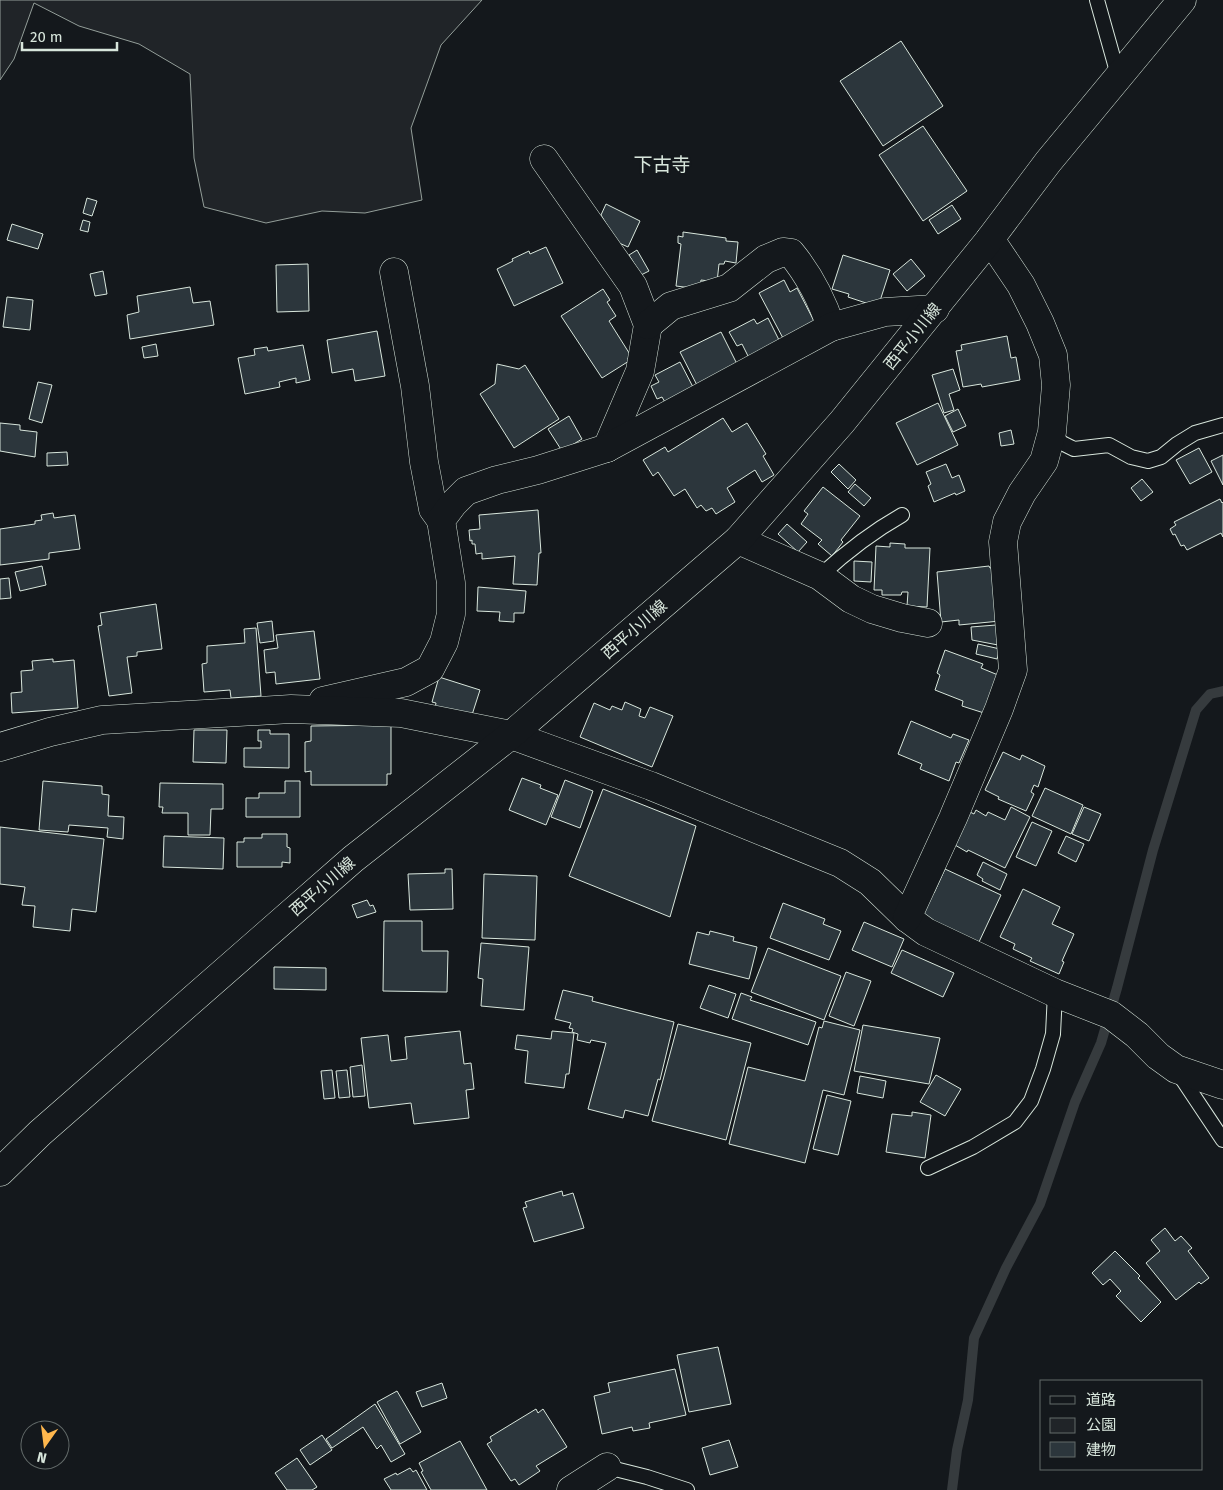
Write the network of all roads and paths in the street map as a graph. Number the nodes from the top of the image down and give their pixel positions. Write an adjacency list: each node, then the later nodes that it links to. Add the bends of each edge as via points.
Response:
1 (1097, 0): 3 (lane)
2 (1182, 0): 3 (street, 西平小川線)
3 (1118, 75): 5 (street, 西平小川線)
4 (544, 159): 8 (street, via 633,286)
5 (990, 239): 7 (street, 西平小川線); 11 (street, via 1020,285 1052,355 1056,385)
6 (394, 272): 14 (street, via 415,386 424,462 433,509)
7 (934, 309): 9 (street, via 885,312); 15 (street, 西平小川線, via 842,422)
8 (648, 325): 9 (street, via 671,306 729,288 766,259 783,252 791,253 803,268 824,305); 12 (street, via 640,371)
9 (831, 327): 12 (street)
10 (1223, 425): 11 (lane, via 1195,433 1161,457 1148,461 1131,458 1108,445 1074,449 1062,443)
11 (1052, 432): 21 (street, via 1044,461 1007,522 1003,542 1013,670 953,818)
12 (607, 448): 14 (street, via 466,492)
13 (902, 515): 16 (lane, via 845,553)
14 (441, 520): 18 (street, via 451,583 451,614 444,642 430,669 406,682)
15 (738, 540): 16 (street); 19 (street, 西平小川線)
16 (820, 576): 17 (street, via 851,599 872,609)
17 (928, 623)
18 (291, 709): 19 (street, via 401,713); 20 (street, via 102,720)
19 (511, 735): 21 (street, via 651,786 840,864 870,882); 27 (street, 西平小川線, via 353,858)
20 (0, 746)
21 (907, 918): 22 (street, via 926,932)
22 (1055, 993): 23 (street, via 1111,1016); 26 (lane, via 1053,1034 1031,1101 1014,1122 973,1148)
23 (1176, 1069): 24 (street); 25 (lane)
24 (1223, 1085)
25 (1223, 1140)
26 (928, 1168)
27 (0, 1172)
28 (607, 1468): 29 (street); 30 (lane)
29 (571, 1490)
30 (687, 1490)

